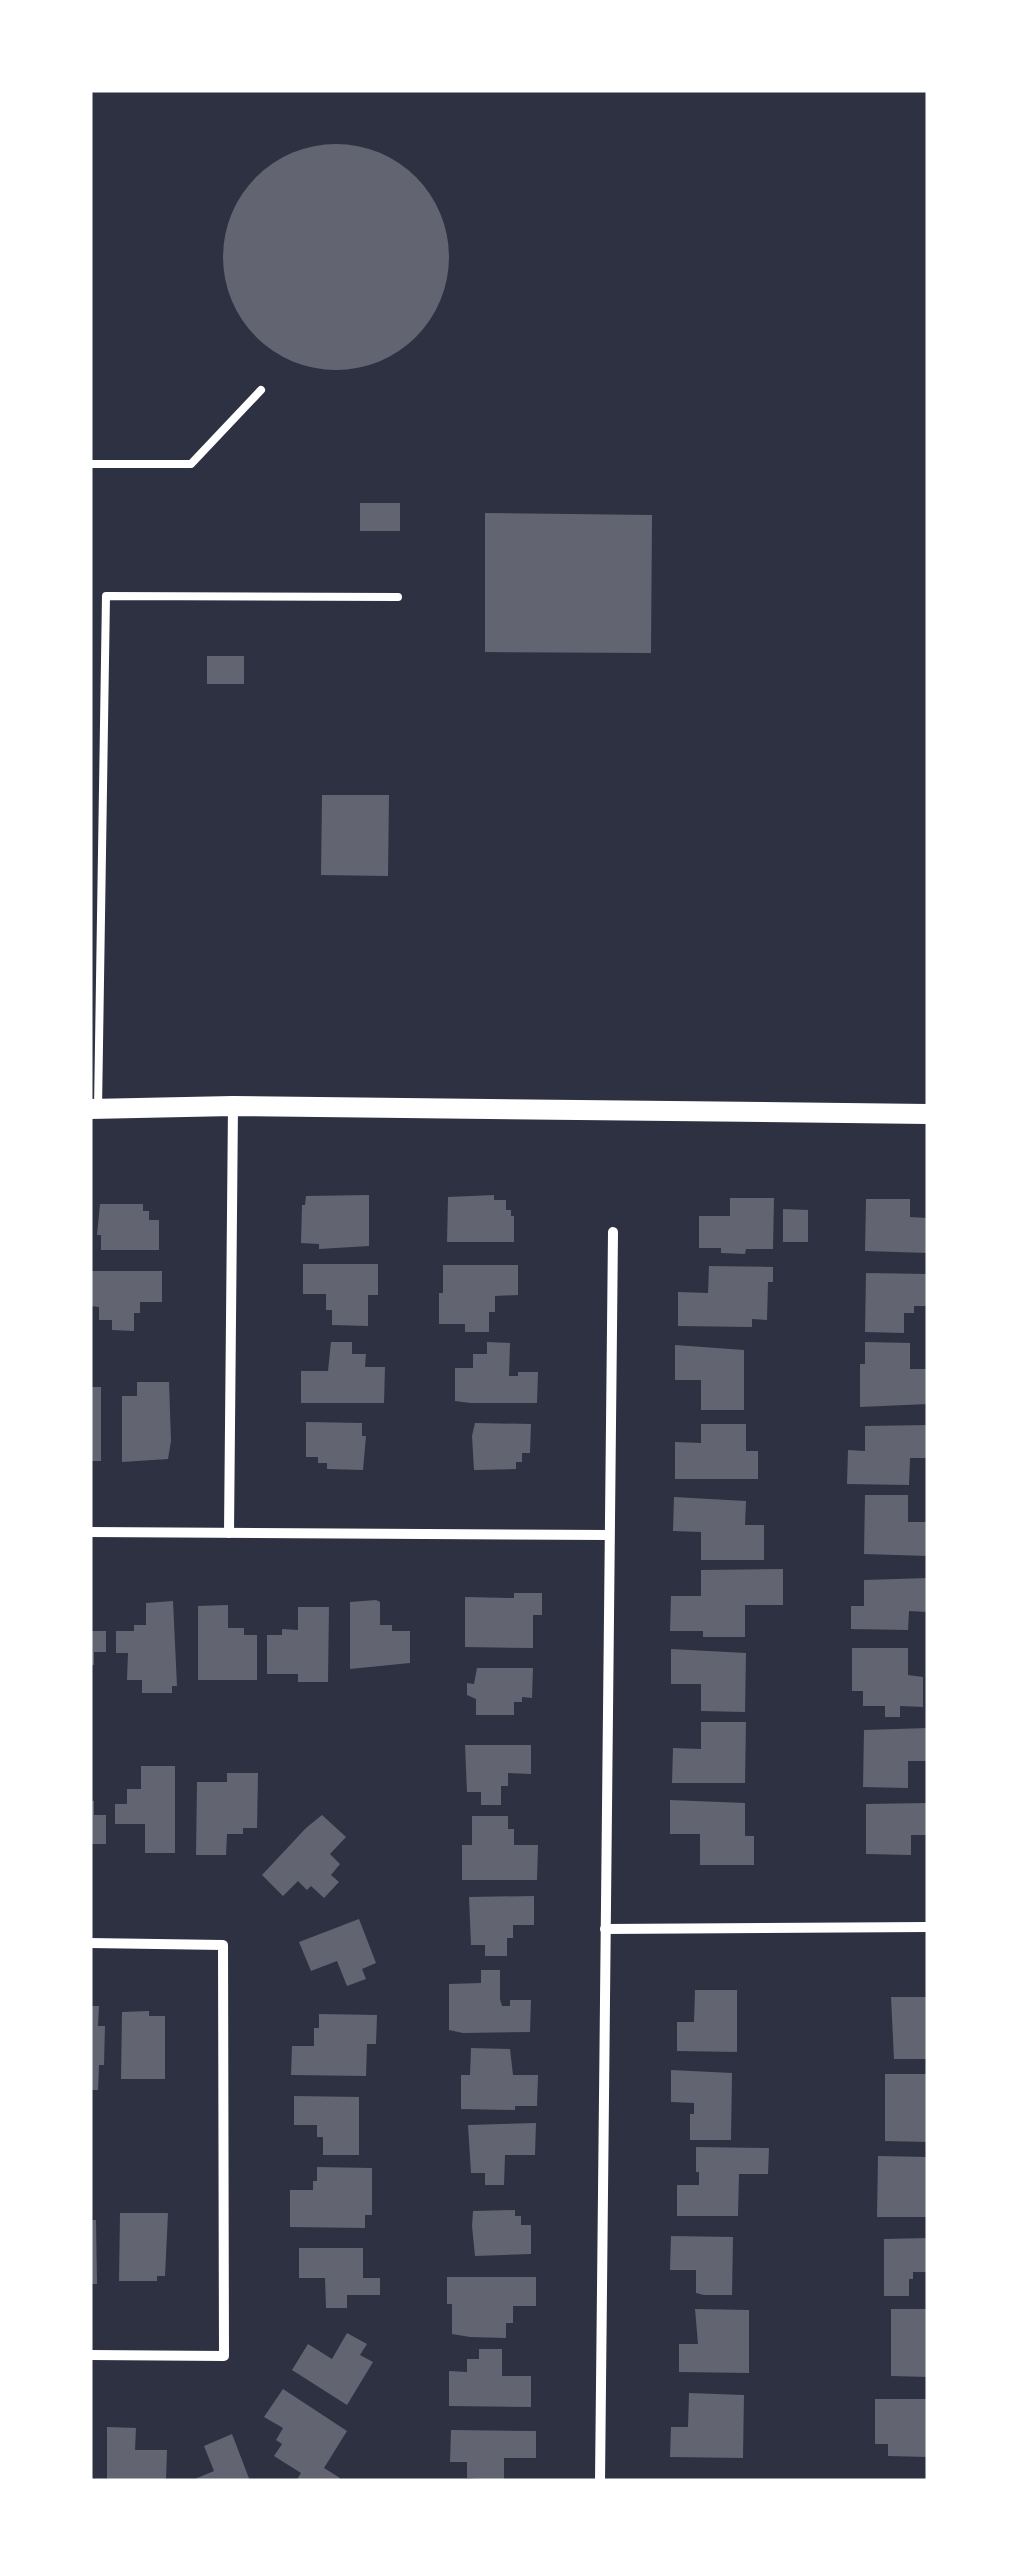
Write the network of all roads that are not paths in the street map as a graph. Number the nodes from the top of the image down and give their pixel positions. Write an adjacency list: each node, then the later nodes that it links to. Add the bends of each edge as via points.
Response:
1 (261, 390): 2 (lane, via 191,464)
2 (90, 464)
3 (398, 597): 5 (lane, via 106,596)
4 (233, 1106): 5 (main road); 6 (main road); 9 (street)
5 (94, 1109)
6 (928, 1114)
7 (612, 1232): 10 (street)
8 (90, 1532): 9 (street)
9 (228, 1533): 10 (street)
10 (609, 1535): 12 (street)
11 (928, 1927): 12 (street)
12 (605, 1929): 15 (street)
13 (90, 1944): 14 (street, via 223,1944 224,2356)
14 (90, 2355)
15 (600, 2481)

